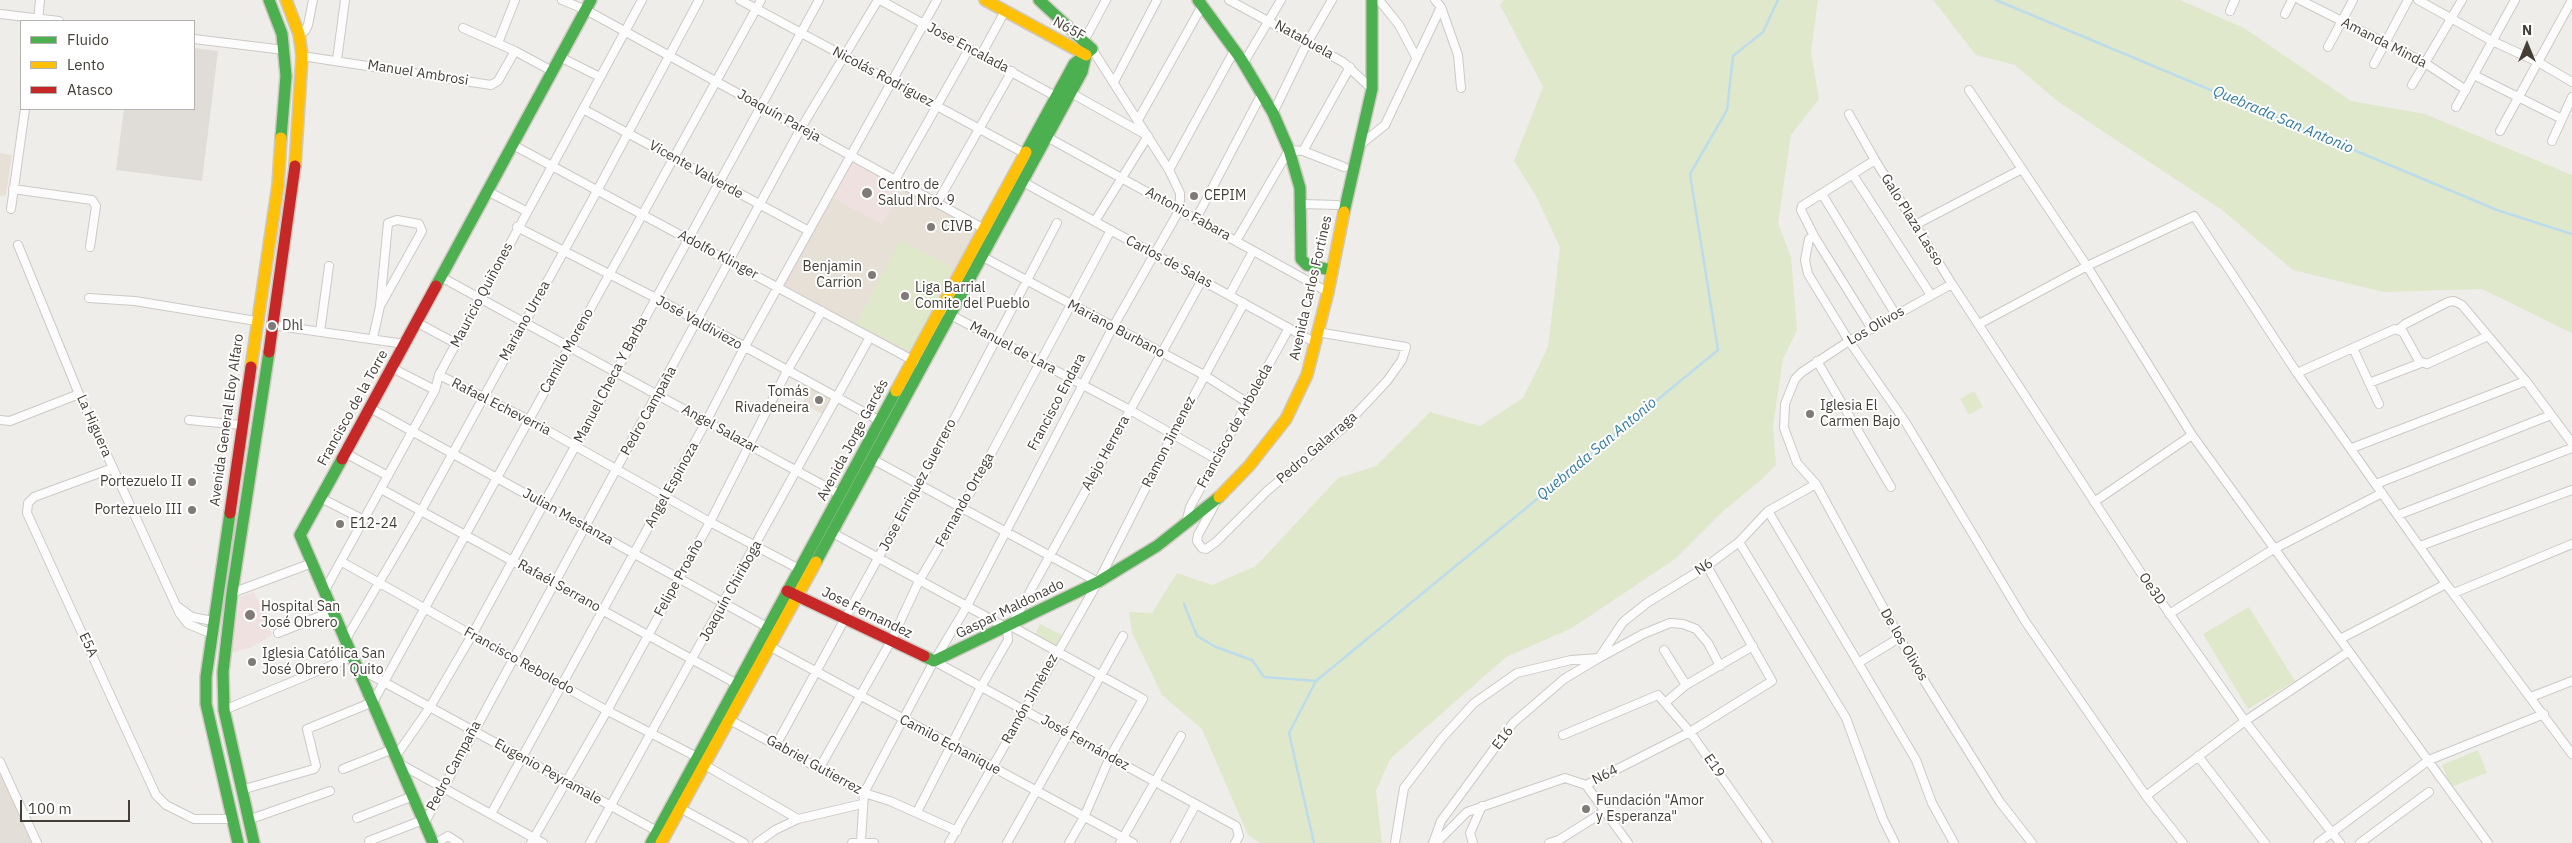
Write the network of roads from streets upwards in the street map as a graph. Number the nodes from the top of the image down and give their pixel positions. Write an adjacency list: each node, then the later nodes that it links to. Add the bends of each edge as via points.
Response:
1 (40, 0): 43 (street)
2 (269, 0): 59 (street, Avenida General Eloy Alfaro, via 282,34)
3 (286, 0): 50 (street)
4 (313, 0): 50 (street, via 308,25)
5 (345, 0): 68 (street)
6 (515, 0): 53 (street)
7 (562, 0): 35 (street, Joaquín Pareja)
8 (642, 0): 49 (street, Mauricio Quiñones)
9 (699, 0): 64 (street, Mariano Urrea)
10 (740, 0): 37 (street, Nicolás Rodríguez)
11 (761, 0): 37 (street, Camilo Moreno)
12 (819, 0): 48 (street, Manuel Checa Y Barba)
13 (879, 0): 46 (street, Jose Encalada); 66 (street, Pedro Campaña)
14 (937, 0): 46 (street)
15 (985, 0): 38 (street, N65F)
16 (1106, 0): 57 (street)
17 (1157, 0): 80 (street)
18 (1228, 0): 44 (street, Natabuela)
19 (1281, 0): 44 (street)
20 (1332, 0): 54 (street)
21 (1372, 0): 84 (street, Avenida Carlos Fortines)
22 (1379, 0): 67 (street, via 1403,31)
23 (1435, 0): 36 (street)
24 (2236, 0): 39 (street)
25 (2292, 0): 41 (street)
26 (2300, 0): 45 (street, Amanda Minda)
27 (2353, 0): 45 (street)
28 (2408, 0): 55 (street)
29 (2418, 0): 42 (street)
30 (2462, 0): 42 (street)
31 (2515, 0): 52 (street)
32 (2572, 0): 69 (street)
33 (1046, 2): 57 (street)
34 (1200, 3): 61 (street); 100 (street)
35 (588, 5): 49 (street, Joaquín Pareja); 65 (street, Francisco de la Torre)
36 (1441, 7): 67 (street); 83 (street, via 1458,55)
37 (756, 8): 48 (street, Nicolás Rodríguez); 79 (street, Camilo Moreno)
38 (1005, 11): 57 (street, N65F); 62 (street)
39 (2230, 11)
40 (0, 14): 43 (street)
41 (2285, 14)
42 (2451, 17): 52 (street); 70 (street)
43 (38, 20)
44 (1269, 21): 54 (street, Natabuela); 71 (street)
45 (2341, 21): 55 (street, Amanda Minda); 56 (street)
46 (923, 24): 58 (street, Jose Encalada); 78 (street, Angel Espinoza)
47 (463, 28): 53 (street)
48 (802, 32): 66 (street, Nicolás Rodríguez); 92 (street, Manuel Checa Y Barba)
49 (624, 33): 64 (street, Joaquín Pareja); 77 (street, Mauricio Quiñones)
50 (299, 34): 63 (street)
51 (195, 39): 59 (street)
52 (2492, 42): 69 (street); 76 (street)
53 (498, 43): 60 (street)
54 (1307, 43): 73 (street, Natabuela); 97 (street)
55 (2385, 43): 70 (street, Amanda Minda); 72 (street)
56 (2328, 47)
57 (1087, 48): 80 (street); 87 (street, Avenida Jorge Garcés, via 1082,72); 89 (street, Avenida Jorge Garcés, via 1074,64)
58 (968, 49): 62 (street, Jose Encalada); 93 (street)
59 (284, 50): 176 (street, Avenida General Eloy Alfaro, via 286,84 278,186)
60 (515, 51): 68 (street, Manuel Ambrosi, via 498,81 491,85); 75 (street)
61 (1234, 51): 71 (street); 119 (street)
62 (981, 55): 74 (street, Jose Encalada)
63 (302, 56): 68 (street, Manuel Ambrosi); 181 (street, via 294,184)
64 (668, 56): 79 (street, Joaquín Pareja); 104 (street, Mariano Urrea)
65 (560, 57): 75 (street, Francisco de la Torre); 77 (street)
66 (845, 57): 78 (street, Nicolás Rodríguez); 101 (street, Pedro Campaña)
67 (1416, 58): 108 (street, via 1385,125)
68 (337, 60)
69 (2538, 62): 81 (street); 91 (street)
70 (2425, 63): 82 (street); 86 (street, Amanda Minda)
71 (1244, 64): 88 (street)
72 (2374, 64)
73 (1350, 67): 84 (street, Natabuela); 111 (street)
74 (1012, 71): 89 (street, Jose Encalada); 102 (street)
75 (552, 72): 109 (street, Francisco de la Torre)
76 (2474, 75): 86 (street); 91 (street)
77 (600, 77): 95 (street, Mauricio Quiñones)
78 (891, 81): 93 (street, Nicolás Rodríguez); 114 (street, Angel Espinoza)
79 (716, 82): 92 (street, Joaquín Pareja); 113 (street, Camilo Moreno)
80 (1114, 82): 100 (street)
81 (2572, 82)
82 (2412, 84)
83 (1461, 88)
84 (1372, 89): 108 (street, Avenida Carlos Fortines)
85 (1969, 90): 118 (street)
86 (2466, 90): 94 (street)
87 (1071, 94): 105 (street); 106 (street, Avenida Jorge Garcés)
88 (1261, 95): 97 (street); 137 (street)
89 (1057, 97): 112 (street, Avenida Jorge Garcés)
90 (2572, 97): 99 (street)
91 (2519, 98): 99 (street); 103 (street)
92 (762, 106): 101 (street, Joaquín Pareja); 123 (street, Manuel Checa Y Barba)
93 (936, 106): 102 (street, Nicolás Rodríguez); 122 (street)
94 (2456, 108)
95 (583, 109): 104 (street, Vicente Valverde); 116 (street, Mauricio Quiñones)
96 (25, 110): 125 (street)
97 (1273, 113): 110 (street)
98 (1849, 114): 115 (street, Galo Plaza Lasso)
99 (2562, 119): 107 (street)
100 (1138, 120): 105 (street)
101 (801, 128): 114 (street, Joaquín Pareja); 132 (street, Pedro Campaña)
102 (980, 128): 112 (street, Nicolás Rodríguez); 129 (street)
103 (2500, 131)
104 (627, 132): 113 (street, Vicente Valverde); 127 (street, Mariano Urrea)
105 (1148, 136): 119 (street); 121 (street)
106 (1047, 137): 121 (street, Antonio Fabara); 124 (street, Avenida Jorge Garcés)
107 (2552, 141)
108 (1361, 144): 157 (street, Avenida Carlos Fortines)
109 (512, 145): 116 (street, Adolfo Klinger); 126 (street, Francisco de la Torre)
110 (1289, 150): 111 (street); 130 (street); 147 (street)
111 (1303, 151): 117 (street)
112 (1026, 154): 144 (street, Avenida Jorge Garcés)
113 (675, 156): 123 (street, Vicente Valverde); 136 (street, Camilo Moreno)
114 (850, 156): 122 (street, Joaquín Pareja); 143 (street, Angel Espinoza)
115 (1875, 160): 120 (street); 140 (street, Galo Plaza Lasso)
116 (552, 166): 127 (street, Adolfo Klinger); 135 (street, Mauricio Quiñones)
117 (1344, 167)
118 (2022, 169): 140 (street); 156 (street)
119 (1169, 170): 134 (street, via 1180,192)
120 (1853, 175): 128 (street); 166 (street)
121 (1120, 177): 134 (street, Antonio Fabara); 138 (street)
122 (894, 180): 129 (street, Joaquín Pareja)
123 (720, 182): 132 (street, Vicente Valverde); 146 (street, Manuel Checa Y Barba)
124 (1023, 182): 138 (street, Carlos de Salas); 144 (street, Avenida Jorge Garcés)
125 (13, 189): 133 (street); 149 (street, via 92,200 96,206)
126 (487, 191): 135 (street); 159 (street, Francisco de la Torre)
127 (598, 191): 136 (street, Adolfo Klinger); 150 (street, Mariano Urrea)
128 (1822, 194): 145 (street, via 1802,206 1801,210); 175 (street)
129 (937, 203): 144 (street, Joaquín Pareja)
130 (1302, 204): 131 (street); 157 (street, via 1301,259 1307,265)
131 (1338, 205)
132 (760, 206): 143 (street, Vicente Valverde); 154 (street, Pedro Campaña)
133 (11, 209)
134 (1180, 209): 137 (street, Antonio Fabara); 152 (street, Francisco Endara)
135 (526, 211): 141 (street, Mauricio Quiñones)
136 (642, 215): 146 (street, Adolfo Klinger); 158 (street, Camilo Moreno)
137 (1196, 219): 147 (street, Antonio Fabara)
138 (1095, 221): 142 (street, Carlos de Salas)
139 (1057, 223): 160 (street, Jose Enriquez Guerrero)
140 (1915, 225): 162 (street, Galo Plaza Lasso)
141 (518, 227): 150 (street, José Valdiviezo); 168 (street, Mauricio Quiñones)
142 (1111, 230): 152 (street, Carlos de Salas); 171 (street, Fernando Ortega)
143 (808, 231): 163 (street, Angel Espinoza)
144 (989, 232): 153 (street, Avenida Jorge Garcés); 174 (street, Avenida Jorge Garcés)
145 (1814, 236): 184 (street); 192 (street, via 1809,239 1806,253 1808,274)
146 (689, 239): 154 (street, Adolfo Klinger); 169 (street, Manuel Checa Y Barba)
147 (1236, 242): 151 (street, Antonio Fabara)
148 (18, 245): 215 (street, La Higuera)
149 (90, 247)
150 (564, 250): 158 (street, José Valdiviezo); 178 (street, Mariano Urrea)
151 (1253, 251): 164 (street, Antonio Fabara); 165 (street)
152 (1154, 254): 161 (street, Carlos de Salas); 182 (street, Francisco Endara)
153 (982, 258): 160 (street, Mariano Burbano); 174 (street, Avenida Jorge Garcés)
154 (730, 262): 163 (street, Adolfo Klinger); 179 (street, Pedro Campaña)
155 (329, 266): 186 (street)
156 (2087, 266): 180 (street); 208 (street, via 2194,216); 231 (street)
157 (1331, 270): 164 (street, Avenida Carlos Fortines)
158 (610, 274): 169 (street, José Valdiviezo); 195 (street, Camilo Moreno)
159 (441, 277): 168 (street, Angel Salazar); 177 (street, Francisco de la Torre)
160 (1026, 280): 171 (street, Mariano Burbano); 191 (street, Jose Enriquez Guerrero)
161 (1202, 280): 165 (street, Carlos de Salas); 199 (street, Alejo Herrera)
162 (1952, 284): 166 (street, Los Olivos); 180 (street, Galo Plaza Lasso)
163 (778, 288): 173 (street, Adolfo Klinger); 197 (street, Angel Espinoza)
164 (1328, 292): 189 (street, Avenida Carlos Fortines)
165 (1230, 294): 170 (street, Carlos de Salas)
166 (1931, 295): 175 (street, Los Olivos)
167 (89, 298): 176 (street, via 135,301)
168 (481, 298): 178 (street, Angel Salazar); 194 (street, Mauricio Quiñones)
169 (656, 298): 179 (street, José Valdiviezo); 206 (street, Manuel Checa Y Barba)
170 (1244, 302): 183 (street, Carlos de Salas); 210 (street, Ramon Jimenez)
171 (1070, 304): 182 (street, Mariano Burbano); 201 (street, Fernando Ortega)
172 (380, 306): 172 (street, via 422,231 417,223 390,222 388,226); 190 (street)
173 (822, 311): 188 (street, Adolfo Klinger); 205 (street, Felipe Proaño)
174 (946, 313): 191 (street, Manuel de Lara); 203 (street, Avenida Jorge Garcés)
175 (1896, 315): 184 (street, Los Olivos)
176 (256, 321): 229 (street, Avenida General Eloy Alfaro)
177 (416, 322): 193 (street, Francisco de la Torre); 194 (street)
178 (523, 322): 195 (street, Angel Salazar); 217 (street, Mariano Urrea)
179 (698, 322): 197 (street, José Valdiviezo); 216 (street, Pedro Campaña)
180 (1979, 324): 258 (street, Oe3D)
181 (272, 325): 186 (street); 291 (street)
182 (1113, 327): 199 (street, Mariano Burbano); 213 (street, Francisco Endara)
183 (1289, 328): 189 (street, Carlos de Salas); 219 (street, Francisco de Arboleda)
184 (1872, 329): 192 (street, Los Olivos)
185 (2399, 329): 187 (street, via 2454,301 2462,305); 198 (street, via 2390,330); 202 (street)
186 (320, 332): 190 (street)
187 (2488, 336): 202 (street, via 2433,362); 211 (street)
188 (870, 337): 203 (street, Adolfo Klinger); 218 (street, Joaquín Chiriboga)
189 (1315, 337): 196 (street, Carlos de Salas); 256 (street, Avenida Carlos Fortines, via 1307,375 1286,419 1249,466)
190 (373, 338): 193 (street)
191 (996, 340): 201 (street, Manuel de Lara); 247 (street, Jose Enriquez Guerrero)
192 (1849, 341): 200 (street, Los Olivos); 376 (street, via 1906,423 2025,620)
193 (404, 344): 204 (street, Francisco de la Torre)
194 (457, 344): 209 (street, Mauricio Quiñones)
195 (570, 347): 206 (street, Angel Salazar); 226 (street, Camilo Moreno)
196 (1406, 347): 256 (street, Pedro Galarraga, via 1402,360 1376,394 1335,435 1267,491 1216,542 1202,548 1197,541 1200,528)
197 (744, 348): 205 (street, José Valdiviezo); 228 (street, Angel Espinoza)
198 (2353, 348): 208 (street); 212 (street)
199 (1162, 352): 210 (street, Mariano Burbano); 222 (street, Alejo Herrera)
200 (1816, 361): 207 (street, Los Olivos); 250 (street)
201 (1039, 362): 213 (street, Manuel de Lara); 260 (street, Fernando Ortega)
202 (2421, 363): 212 (street)
203 (918, 364): 227 (street, Avenida Jorge Garcés); 240 (street, Avenida Jorge Garcés)
204 (392, 368): 214 (street); 221 (street, Francisco de la Torre)
205 (787, 371): 218 (street, José Valdiviezo); 234 (street, Felipe Proaño)
206 (615, 372): 216 (street, Angel Salazar); 235 (street, Manuel Checa Y Barba)
207 (1802, 372): 248 (street, De los Olivos, via 1795,378 1786,404 1784,428 1797,463)
208 (2297, 372): 236 (street)
209 (439, 375): 214 (street, Mauricio Quiñones); 217 (street, Rafael Echeverria)
210 (1204, 375): 219 (street, Mariano Burbano); 232 (street, Ramon Jimenez)
211 (2526, 381): 223 (street); 236 (street)
212 (2369, 383): 220 (street)
213 (1083, 385): 222 (street, Manuel de Lara); 269 (street, Francisco Endara)
214 (435, 390): 230 (street, Mauricio Quiñones)
215 (79, 394): 224 (street, via 10,421); 242 (street, La Higuera)
216 (658, 395): 228 (street, Angel Salazar); 243 (street, Pedro Campaña)
217 (484, 396): 226 (street, Rafael Echeverria); 239 (street, Mariano Urrea)
218 (836, 398): 227 (street, José Valdiviezo); 244 (street, Joaquín Chiriboga)
219 (1248, 403): 241 (street, Francisco de Arboleda)
220 (2379, 404)
221 (370, 408): 230 (street, Julian Mestanza); 238 (street, Francisco de la Torre)
222 (1130, 410): 232 (street, Manuel de Lara); 277 (street, Alejo Herrera)
223 (2551, 415): 233 (street); 249 (street)
224 (0, 420)
225 (188, 420): 229 (street)
226 (529, 420): 235 (street, Rafael Echeverria); 246 (street, Camilo Moreno)
227 (880, 421): 255 (street, Avenida Jorge Garcés)
228 (706, 422): 234 (street, Angel Salazar); 254 (street, Angel Espinoza)
229 (241, 425): 302 (street, Avenida General Eloy Alfaro)
230 (412, 432): 239 (street, Julian Mestanza); 245 (street, Mauricio Quiñones)
231 (2192, 435): 258 (street); 275 (street)
232 (1172, 436): 241 (street, Manuel de Lara); 286 (street, Ramon Jimenez)
233 (2572, 443)
234 (750, 446): 244 (street, Angel Salazar); 265 (street, Felipe Proaño)
235 (576, 447): 243 (street, Rafael Echeverria); 259 (street, Manuel Checa Y Barba)
236 (2352, 448): 249 (street)
237 (2572, 448): 263 (street)
238 (345, 454): 245 (street); 257 (street, Francisco de la Torre)
239 (452, 454): 246 (street, Julian Mestanza); 261 (street, Mariano Urrea)
240 (872, 459): 247 (street); 268 (street, Avenida Jorge Garcés)
241 (1216, 459): 266 (street, Francisco de Arboleda, via 1190,507)
242 (113, 468): 295 (street, La Higuera); 387 (street, E5A, via 34,497 28,503 27,513 156,795 166,806 194,819)
243 (618, 469): 254 (street, Rafael Echeverria); 267 (street, Pedro Campaña)
244 (796, 471): 255 (street, Angel Salazar); 273 (street, Joaquín Chiriboga)
245 (388, 476): 251 (street, Mauricio Quiñones)
246 (497, 478): 259 (street, Julian Mestanza); 270 (street, Camilo Moreno)
247 (918, 484): 260 (street); 278 (street, Jose Enriquez Guerrero)
248 (1816, 484): 262 (street, N6); 310 (street, De los Olivos)
249 (2376, 484): 253 (street)
250 (1892, 487)
251 (381, 489): 261 (street, Rafaél Serrano); 264 (street, Mauricio Quiñones)
252 (2572, 490): 274 (street)
253 (2382, 493): 263 (street); 275 (street)
254 (666, 495): 265 (street, Rafael Echeverria); 276 (street, Angel Espinoza)
255 (841, 496): 283 (street, Avenida Jorge Garcés)
256 (1219, 497): 266 (street, Avenida Carlos Fortines)
257 (321, 498): 264 (street); 281 (street, Francisco de la Torre, via 300,535)
258 (2094, 502): 300 (street, Oe3D)
259 (544, 504): 267 (street, Julian Mestanza); 279 (street, Manuel Checa Y Barba)
260 (962, 508): 269 (street); 285 (street, Fernando Ortega)
261 (421, 511): 270 (street, Rafaél Serrano); 287 (street, Mariano Urrea)
262 (1768, 511): 271 (street, N6); 324 (street)
263 (2398, 515): 274 (street)
264 (364, 520): 280 (street, Mauricio Quiñones)
265 (710, 522): 273 (street, Rafael Echeverria); 284 (street, Felipe Proaño)
266 (1186, 525): 286 (street, Avenida Carlos Fortines)
267 (586, 527): 276 (street, Julian Mestanza); 288 (street, Pedro Campaña)
268 (831, 532): 278 (street); 292 (street, Avenida Jorge Garcés)
269 (1006, 532): 277 (street); 296 (street, Francisco Endara)
270 (466, 535): 279 (street, Rafaél Serrano); 297 (street, Camilo Moreno)
271 (1739, 542): 282 (street, N6); 424 (street, via 1846,718)
272 (2572, 544): 293 (street)
273 (756, 545): 283 (street, Rafael Echeverria); 294 (street, Joaquín Chiriboga)
274 (2420, 546): 289 (street)
275 (2272, 550): 300 (street); 312 (street)
276 (634, 554): 284 (street, Julian Mestanza); 298 (street, Angel Espinoza)
277 (1049, 556): 286 (street); 304 (street, Alejo Herrera)
278 (879, 558): 285 (street); 301 (street, Jose Enriquez Guerrero)
279 (513, 561): 288 (street, Rafaél Serrano); 307 (street, Manuel Checa Y Barba)
280 (342, 562): 287 (street, Francisco Reboledo); 290 (street, Mauricio Quiñones)
281 (312, 563): 290 (street, Francisco de la Torre); 291 (street)
282 (1707, 566): 315 (street); 321 (street, N6, via 1623,622)
283 (799, 569): 292 (street, Avenida Jorge Garcés)
284 (678, 578): 294 (street, Julian Mestanza); 308 (street, Felipe Proaño)
285 (919, 581): 296 (street); 313 (street, Fernando Ortega)
286 (1098, 582): 304 (street, Gaspar Maldonado); 318 (street, Ramón Jiménez)
287 (378, 583): 297 (street, Francisco Reboledo); 311 (street, Mariano Urrea)
288 (554, 584): 298 (street, Rafaél Serrano); 320 (street, Pedro Campaña)
289 (2446, 584): 293 (street); 312 (street)
290 (325, 590): 299 (street, Francisco de la Torre)
291 (232, 593): 341 (street, via 223,672)
292 (792, 593): 301 (street, Jose Fernandez); 303 (street, Avenida Jorge Garcés); 314 (street, Avenida Jorge Garcés)
293 (2454, 593): 336 (street)
294 (723, 603): 303 (street, Julian Mestanza); 322 (street, Joaquín Chiriboga)
295 (176, 604): 302 (street, via 192,617); 306 (street, La Higuera, via 188,624)
296 (967, 606): 304 (street); 323 (street, Francisco Endara)
297 (426, 609): 307 (street, Francisco Reboledo); 330 (street, Camilo Moreno)
298 (603, 610): 308 (street, Rafaél Serrano); 331 (street, Angel Espinoza)
299 (333, 611): 305 (street); 311 (street, Francisco de la Torre)
300 (2169, 614): 346 (street, Oe3D)
301 (844, 619): 313 (street, Jose Fernandez); 327 (street, Jose Enriquez Guerrero)
302 (213, 620): 306 (street, Avenida General Eloy Alfaro)
303 (767, 627): 332 (street, Avenida Jorge Garcés)
304 (1009, 627): 318 (street); 323 (street, Gaspar Maldonado); 334 (street, Alejo Herrera, via 1008,640)
305 (278, 633)
306 (212, 634): 387 (street, Avenida General Eloy Alfaro, via 206,704)
307 (472, 635): 320 (street, Francisco Reboledo); 339 (street, Manuel Checa Y Barba)
308 (647, 635): 322 (street, Rafaél Serrano); 340 (street, Felipe Proaño)
309 (1123, 636): 328 (street)
310 (1899, 638): 324 (street); 426 (street, De los Olivos, via 2000,802)
311 (346, 639): 319 (street, Francisco de la Torre)
312 (2340, 640): 317 (street)
313 (891, 641): 323 (street, Jose Fernandez); 335 (street, Fernando Ortega)
314 (769, 646): 327 (street, Camilo Echanique); 344 (street, Avenida Jorge Garcés)
315 (1753, 646): 325 (street); 348 (street, N64, via 1772,681)
316 (1664, 650): 333 (street)
317 (2348, 652): 346 (street); 360 (street)
318 (1056, 653): 328 (street); 342 (street, Ramón Jiménez)
319 (354, 656): 326 (street, Francisco de la Torre); 341 (street)
320 (513, 658): 331 (street, Francisco Reboledo); 347 (street, Pedro Campaña)
321 (1599, 658): 325 (street, E16, via 1659,626 1677,624 1701,633); 418 (street, via 1571,660 1517,673 1474,703 1404,788); 419 (street, E16, via 1564,679 1513,723 1441,821)
322 (693, 660): 332 (street, Rafaél Serrano); 349 (street, Joaquín Chiriboga)
323 (934, 661): 334 (street, José Fernández); 345 (street, Francisco Endara)
324 (1858, 663): 425 (street, via 1916,760 1932,803)
325 (1720, 666): 333 (street)
326 (360, 669): 330 (street, Eugenio Peyramale); 337 (street, Francisco de la Torre)
327 (815, 672): 335 (street, Camilo Echanique); 353 (street, Jose Enriquez Guerrero)
328 (1101, 677): 350 (street); 358 (street, via 1143,699)
329 (2572, 680): 336 (street)
330 (385, 683): 337 (street, Camilo Moreno); 339 (street, Eugenio Peyramale)
331 (562, 684): 340 (street, Francisco Reboledo); 359 (street, Angel Espinoza)
332 (736, 684): 361 (street, Avenida Jorge Garcés)
333 (1686, 685): 338 (street)
334 (981, 687): 342 (street, José Fernández); 354 (street, Alejo Herrera)
335 (860, 697): 345 (street, Camilo Echanique); 365 (street, Fernando Ortega)
336 (2530, 697): 343 (street)
337 (373, 702): 356 (street, Francisco de la Torre); 370 (street, via 307,729 316,766 314,770)
338 (1666, 702): 348 (street, E19); 351 (street, E19, via 1655,695)
339 (430, 707): 347 (street, Eugenio Peyramale); 356 (street, Manuel Checa Y Barba)
340 (608, 709): 349 (street, Francisco Reboledo); 366 (street, Felipe Proaño)
341 (224, 710): 370 (street)
342 (1024, 710): 350 (street, José Fernández); 363 (street, Ramón Jiménez)
343 (2544, 714): 355 (street); 360 (street)
344 (728, 719): 353 (street, Gabriel Gutierrez); 361 (street, Avenida Jorge Garcés)
345 (904, 720): 354 (street, Camilo Echanique); 374 (street, Francisco Endara)
346 (2245, 721): 357 (street); 393 (street, Oe3D)
347 (473, 730): 359 (street, Eugenio Peyramale); 369 (street, Pedro Campaña)
348 (1690, 732): 368 (street, N64); 423 (street, E19)
349 (653, 733): 361 (street, Francisco Reboledo); 379 (street, Joaquín Chiriboga)
350 (1070, 735): 358 (street, José Fernández); 372 (street)
351 (1563, 735)
352 (1181, 736): 367 (street)
353 (776, 744): 365 (street, Gabriel Gutierrez)
354 (951, 746): 363 (street, Camilo Echanique); 383 (street, Alejo Herrera)
355 (2572, 754)
356 (396, 756): 364 (street); 369 (street); 375 (street, Francisco de la Torre)
357 (2198, 756): 376 (street); 428 (street)
358 (1110, 757): 367 (street, José Fernández); 385 (street)
359 (522, 758): 366 (street, Eugenio Peyramale); 384 (street, Angel Espinoza)
360 (2429, 760): 393 (street); 432 (street)
361 (700, 761): 381 (street, Avenida Jorge Garcés); 389 (street, Francisco Reboledo); 391 (street, Avenida Jorge Garcés)
362 (0, 762): 400 (street)
363 (992, 768): 372 (street, Camilo Echanique); 392 (street, Ramón Jiménez)
364 (343, 769)
365 (819, 769): 374 (street, Gabriel Gutierrez)
366 (566, 781): 379 (street, Eugenio Peyramale); 395 (street, Felipe Proaño)
367 (1155, 781): 378 (street, José Fernández); 396 (street)
368 (1586, 785): 380 (street, N64, via 1565,778); 382 (street)
369 (442, 786): 384 (street); 390 (street, Pedro Campaña)
370 (241, 790): 388 (street)
371 (330, 791): 388 (street)
372 (1037, 792): 385 (street, Camilo Echanique); 414 (street)
373 (2429, 792): 431 (street)
374 (864, 793): 377 (street, Francisco Endara); 383 (street, Gabriel Gutierrez)
375 (413, 796): 386 (street); 390 (street, Francisco de la Torre)
376 (2146, 796): 427 (street)
377 (862, 804): 389 (street); 398 (street, Francisco Endara)
378 (1196, 804): 394 (street, José Fernández, via 1236,826); 417 (street)
379 (610, 806): 391 (street, Eugenio Peyramale); 406 (street, Joaquín Chiriboga)
380 (1482, 806): 419 (street, N64, via 1467,812); 420 (street, via 1470,833)
381 (680, 808): 408 (street, Avenida Jorge Garcés); 409 (street)
382 (1605, 811): 399 (street); 422 (street)
383 (917, 812): 392 (street, Gabriel Gutierrez)
384 (491, 814): 395 (street)
385 (1084, 817): 396 (street, Camilo Echanique); 415 (street)
386 (357, 818)
387 (232, 819): 401 (street, Avenida General Eloy Alfaro)
388 (248, 820): 402 (street)
389 (798, 820): 410 (street, via 775,830)
390 (423, 822): 397 (street); 403 (street, Francisco de la Torre)
391 (657, 831): 407 (street, Avenida Jorge Garcés)
392 (957, 831): 413 (street, Ramón Jiménez)
393 (2332, 832): 429 (street); 430 (street, Oe3D)
394 (1237, 839)
395 (533, 840): 405 (street)
396 (1121, 840): 416 (street, Camilo Echanique)
397 (369, 841)
398 (861, 842): 411 (street); 412 (street)
399 (1560, 842): 421 (street)
400 (37, 843)
401 (238, 843)
402 (254, 843)
403 (434, 843): 404 (street, via 448,836)
404 (459, 843)
405 (543, 843)
406 (590, 843)
407 (651, 843)
408 (661, 843)
409 (744, 843)
410 (757, 843)
411 (852, 843)
412 (874, 843)
413 (949, 843)
414 (1007, 843)
415 (1069, 843)
416 (1133, 843)
417 (1175, 843)
418 (1394, 843)
419 (1435, 843)
420 (1473, 843)
421 (1549, 843)
422 (1628, 843)
423 (1768, 843)
424 (1895, 843)
425 (1954, 843)
426 (2032, 843)
427 (2183, 843)
428 (2265, 843)
429 (2318, 843)
430 (2340, 843)
431 (2360, 843)
432 (2488, 843)

